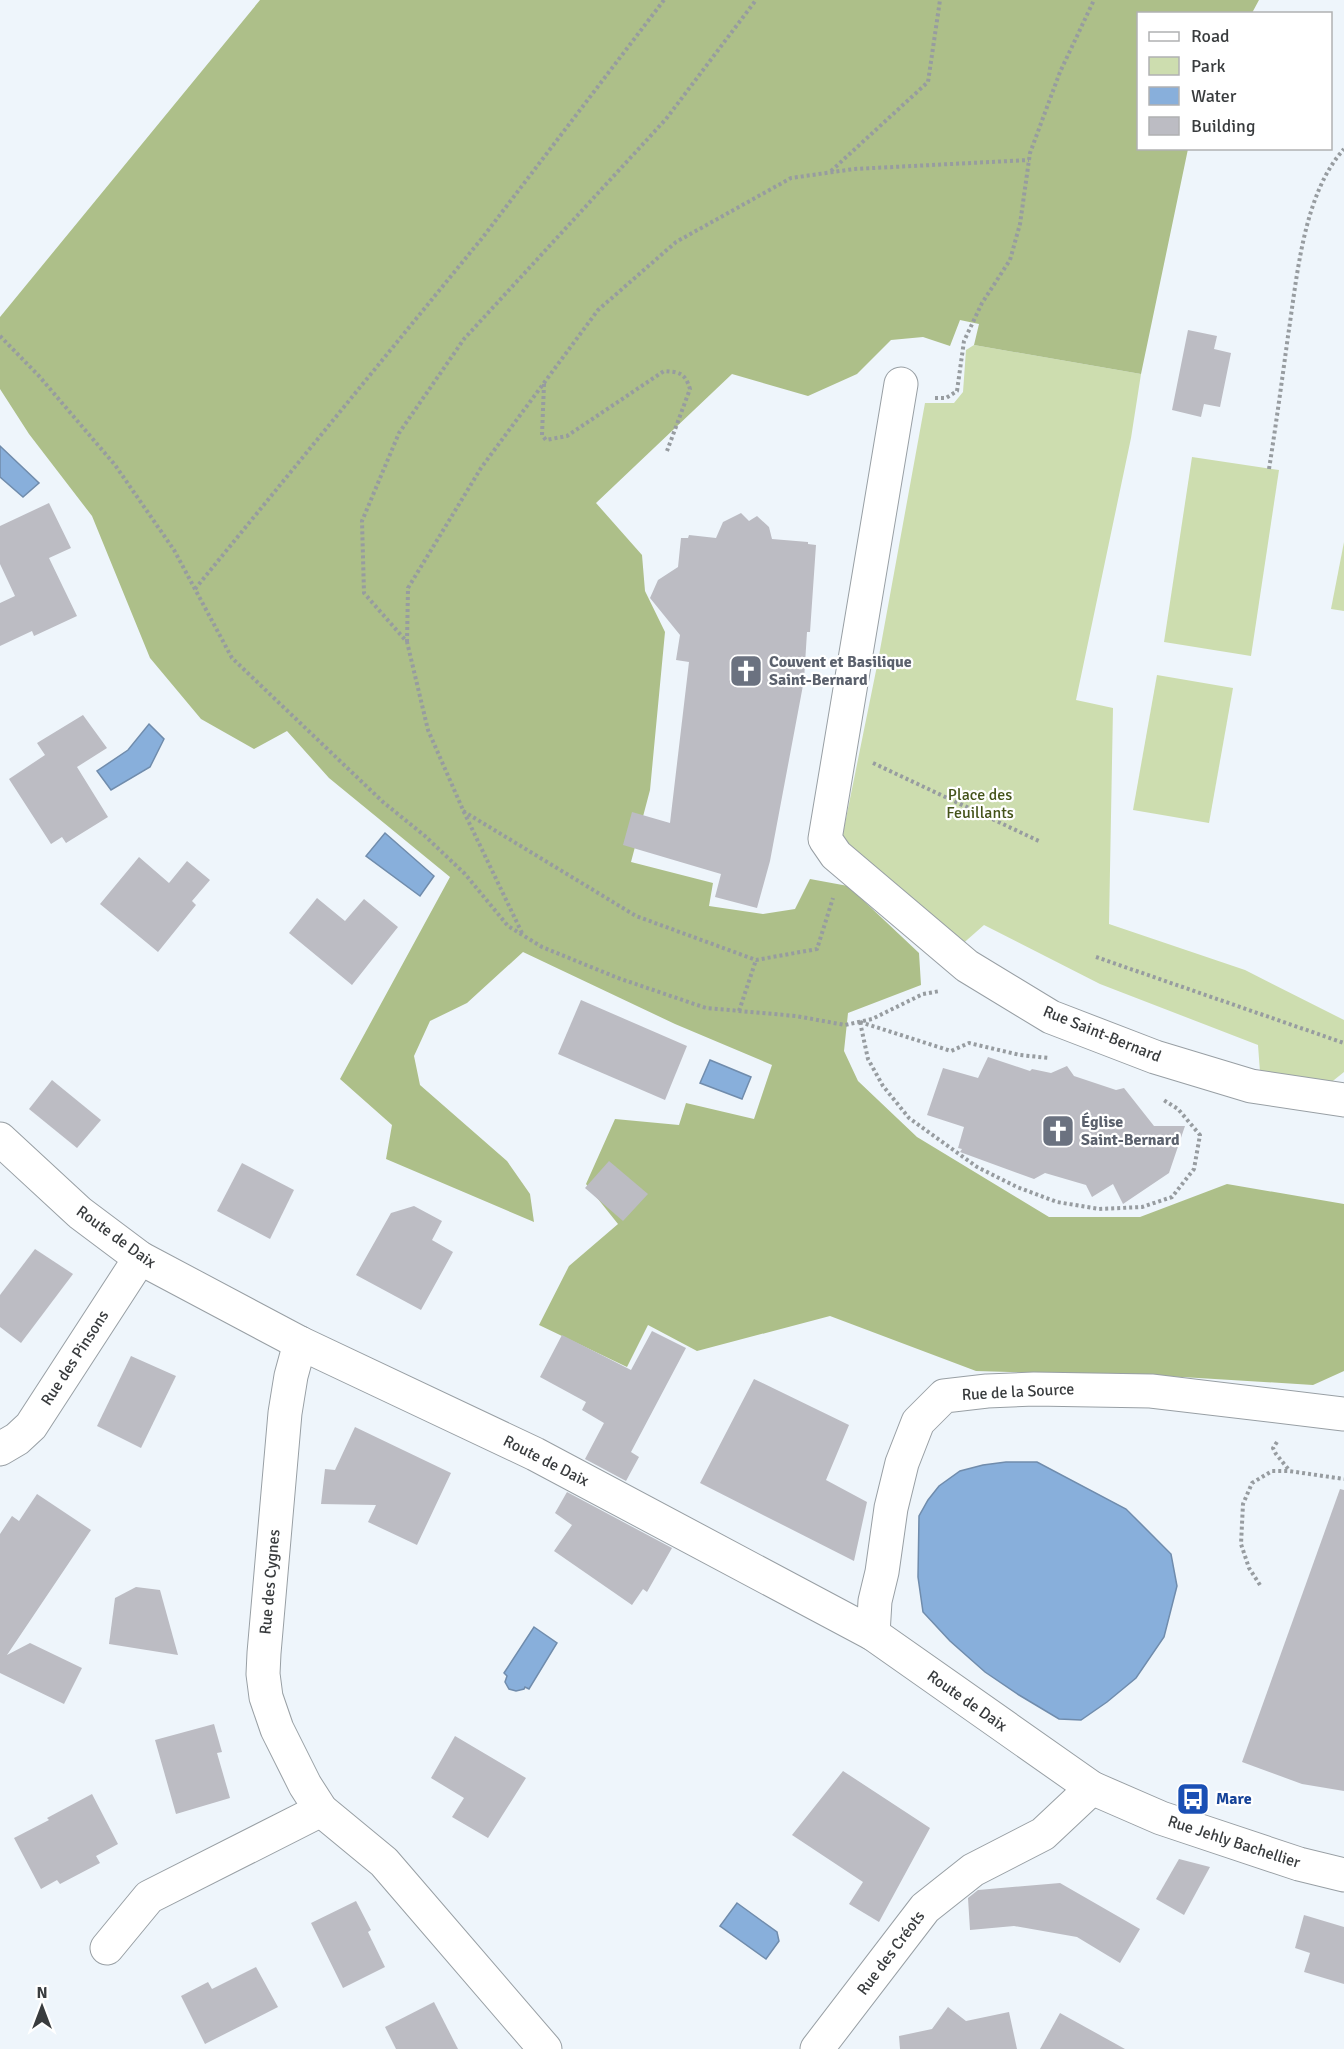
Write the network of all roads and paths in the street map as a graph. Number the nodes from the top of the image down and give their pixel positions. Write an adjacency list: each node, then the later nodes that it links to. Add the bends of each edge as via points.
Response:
1 (664, 0): 13 (path, via 483,237)
2 (756, 0): 14 (path, via 666,119 464,339 399,433 362,521 364,593)
3 (940, 0): 7 (path, via 928,82)
4 (1094, 0): 6 (path, via 1060,72)
5 (1344, 149): 12 (path, via 1319,188 1300,256)
6 (1029, 160): 7 (path); 10 (path, via 1020,224 1010,260 982,303 964,341 957,391 946,398 926,398)
7 (830, 172): 9 (path, via 791,178 676,242 598,310)
8 (0, 336): 13 (path, via 115,465 174,550)
9 (544, 383): 11 (path, via 542,435 546,440 567,436 664,371 679,372 690,389); 14 (path, via 481,468 408,588)
10 (900, 389): 15 (street)
11 (667, 451)
12 (1269, 469)
13 (195, 589): 19 (path, via 232,658 465,874 508,926)
14 (407, 642): 16 (path, via 428,730)
15 (840, 748): 17 (path); 18 (street, via 825,839)
16 (463, 810): 19 (path); 21 (path, via 636,916)
17 (1041, 842)
18 (840, 858): 21 (path, via 817,949); 22 (street, Rue Saint-Bernard)
19 (524, 935): 23 (path, via 542,947 618,978 706,1008)
20 (1096, 957): 25 (path)
21 (756, 960): 23 (path)
22 (967, 966): 24 (path, via 950,989 923,994); 28 (street, Rue Saint-Bernard, via 1052,1017 1155,1057 1251,1086)
23 (739, 1011): 24 (path, via 845,1025)
24 (860, 1022): 26 (path, via 951,1051 969,1043 1020,1055); 27 (path, via 868,1059 883,1086 909,1118 977,1167 1057,1202 1099,1209 1142,1208 1172,1197 1194,1169 1200,1135 1178,1109)
25 (1344, 1043)
26 (1057, 1058)
27 (1160, 1098)
28 (1344, 1100)
29 (0, 1139): 30 (street, Route de Daix, via 80,1213)
30 (140, 1258): 31 (street, Route de Daix); 33 (street, Rue des Pinsons, via 31,1426)
31 (300, 1342): 36 (street, Route de Daix, via 535,1454); 38 (street, Rue des Cygnes, via 285,1413 263,1674 277,1729)
32 (1344, 1414): 36 (street, Rue de la Source, via 1151,1391 1034,1389 944,1396 918,1422 902,1463 875,1601)
33 (0, 1449)
34 (1344, 1479): 35 (path, via 1272,1471 1252,1483 1243,1504 1241,1544)
35 (1260, 1586)
36 (873, 1634): 37 (street, Route de Daix)
37 (1092, 1788): 39 (street, Rue Jehly Bachellier, via 1161,1818); 42 (street, Rue des Créots, via 1043,1834 973,1870 925,1908)
38 (321, 1810): 40 (street, via 149,1898); 41 (street, Rue des Cygnes, via 384,1862)
39 (1344, 1875)
40 (107, 1948)
41 (545, 2049)
42 (818, 2049)

